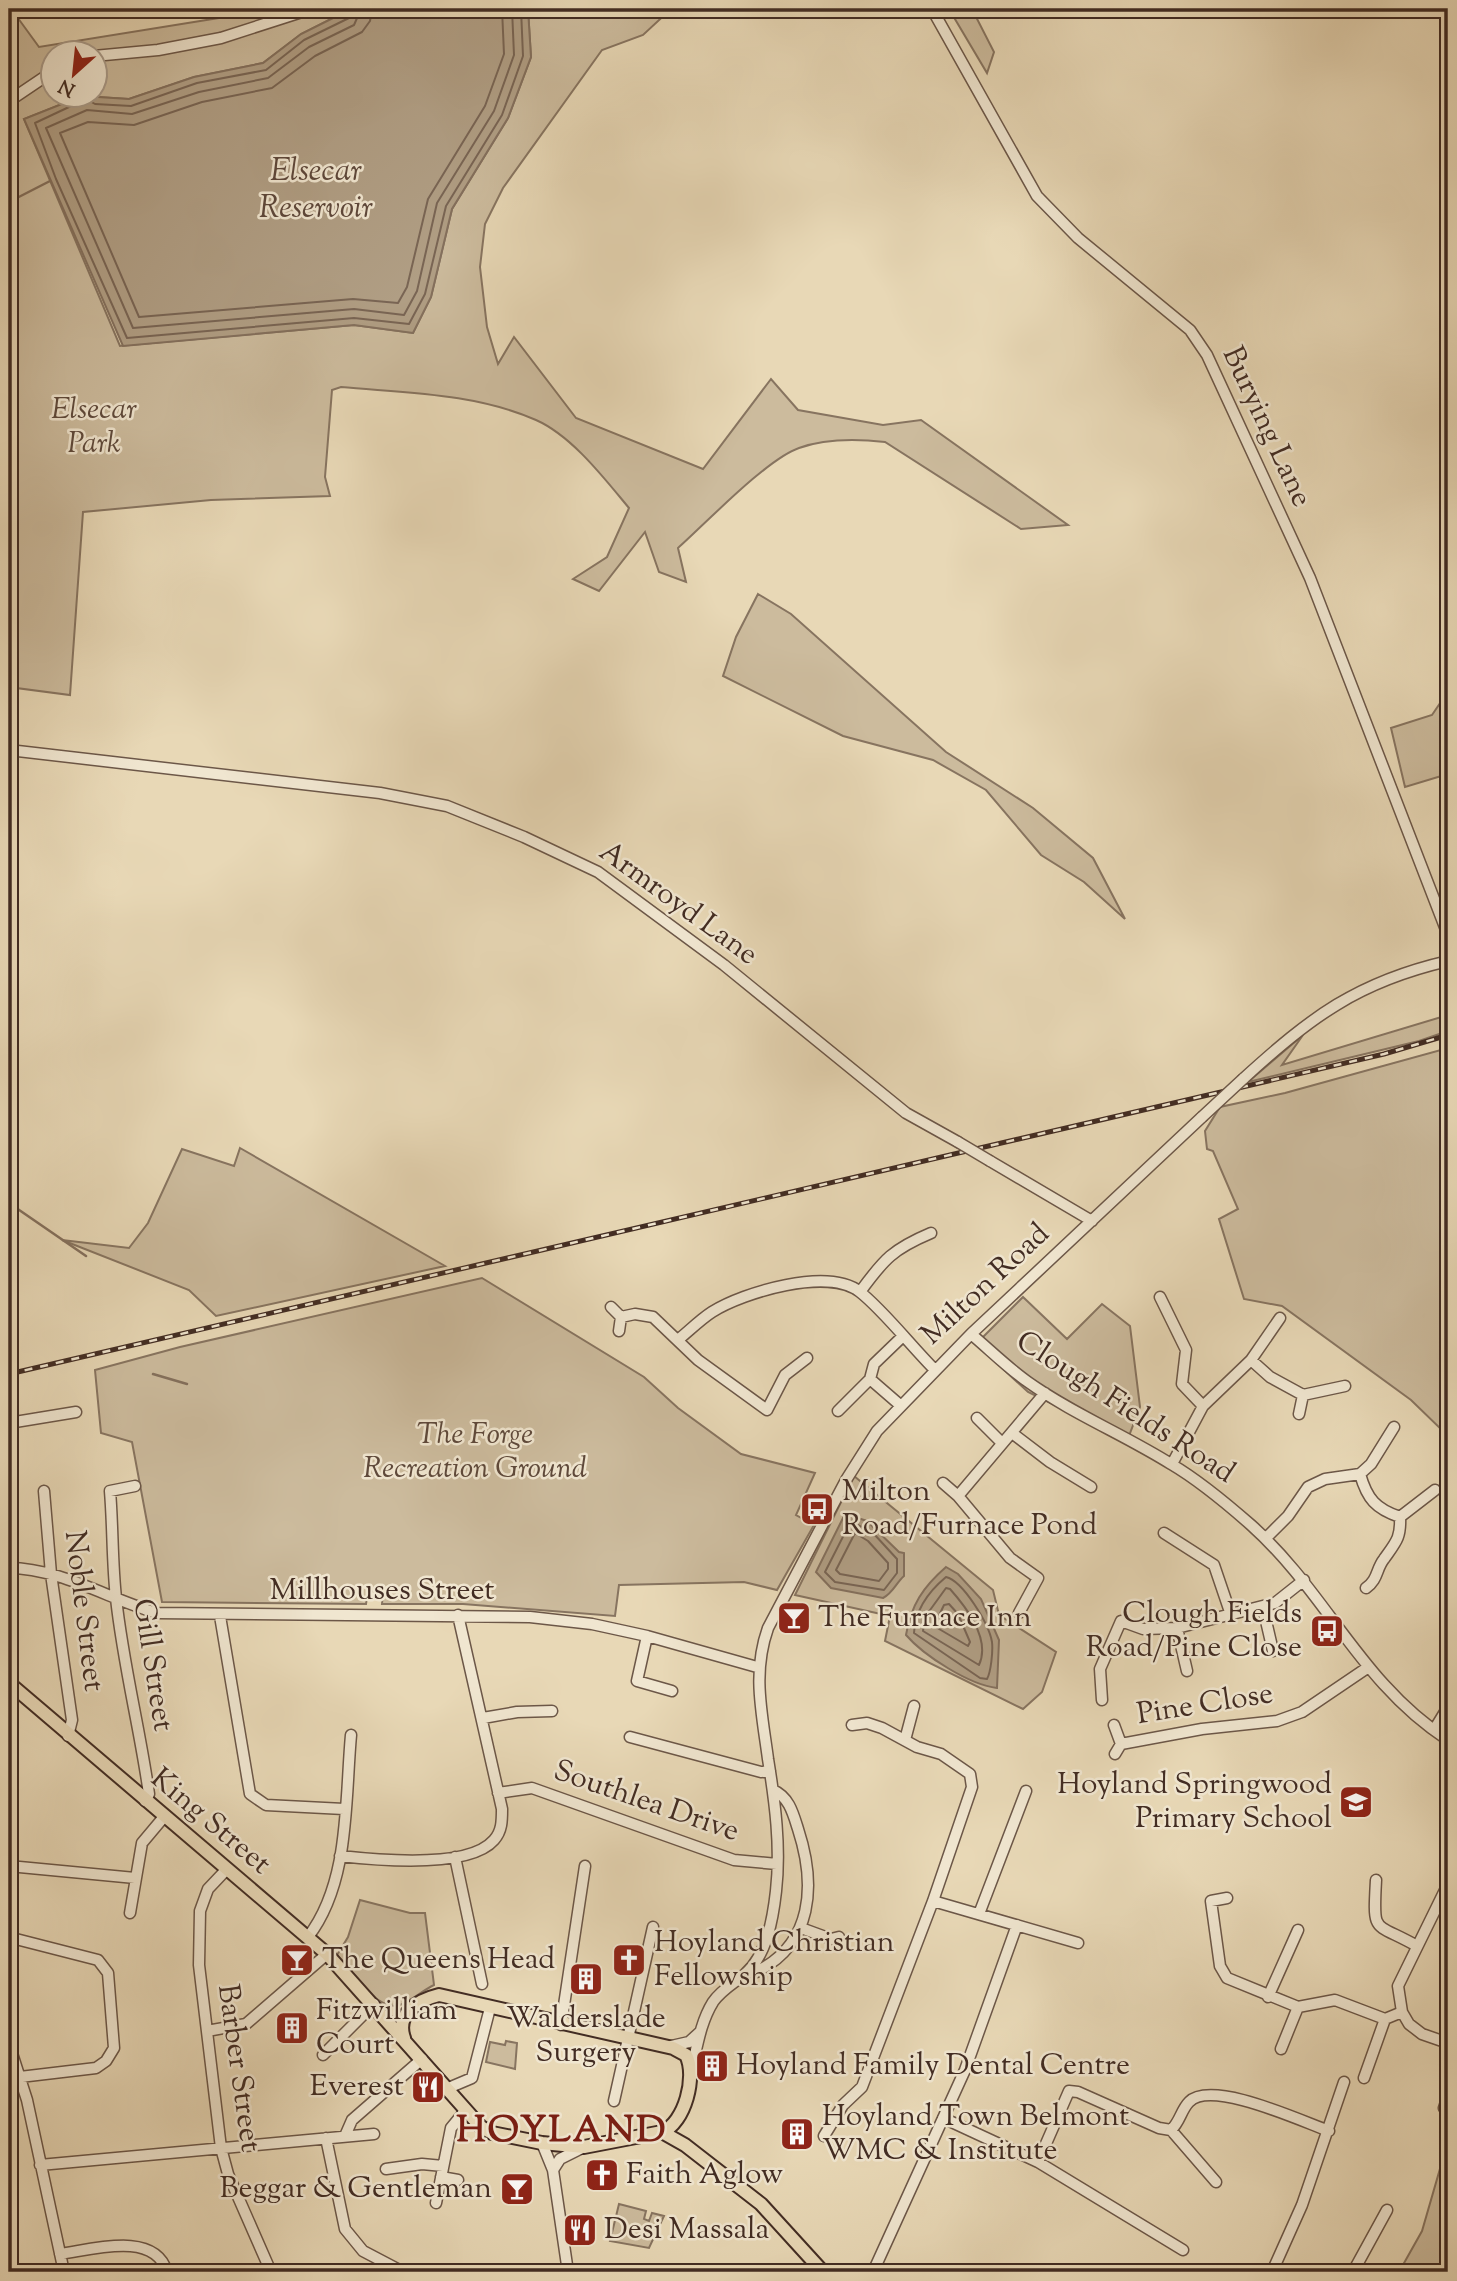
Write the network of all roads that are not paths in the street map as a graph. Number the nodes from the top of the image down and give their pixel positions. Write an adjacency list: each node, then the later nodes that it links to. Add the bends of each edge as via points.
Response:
1 (311, 9): 3 (street, via 207,41)
2 (932, 9): 7 (street, Burying Lane, via 1037,196 1078,237 1190,330 1207,355 1310,578)
3 (108, 54)
4 (38, 81): 5 (street)
5 (9, 101)
6 (9, 750): 9 (street, Armroyd Lane, bridge, via 380,793 447,806 524,837 598,872 724,965 906,1113)
7 (1448, 935)
8 (1448, 961): 9 (street, Milton Road, bridge, via 1359,990 1307,1022)
9 (1092, 1221): 17 (street, Milton Road)
10 (931, 1233): 11 (street, via 900,1245)
11 (860, 1292): 18 (street); 19 (street, via 841,1282 819,1279 769,1290 713,1311)
12 (1160, 1297): 28 (street, via 1186,1350 1182,1384)
13 (611, 1307): 14 (street)
14 (621, 1317): 16 (street); 19 (street, via 653,1317)
15 (1280, 1318): 21 (street)
16 (619, 1331)
17 (971, 1334): 22 (street, Milton Road); 25 (street, Clough Fields Road)
18 (902, 1337): 22 (street); 23 (street, via 874,1364)
19 (680, 1339): 20 (street, via 698,1360 766,1410 785,1375)
20 (807, 1358)
21 (1251, 1360): 26 (street); 28 (street)
22 (934, 1369): 27 (street, Milton Road)
23 (870, 1379): 27 (street); 29 (street)
24 (1345, 1386): 26 (street)
25 (1045, 1393): 35 (street); 37 (street, Clough Fields Road)
26 (1303, 1395): 31 (street)
27 (900, 1405): 61 (street, Milton Road, via 870,1440 846,1480 768,1628)
28 (1203, 1406): 37 (street)
29 (838, 1411)
30 (76, 1412): 33 (street)
31 (1299, 1414)
32 (977, 1418): 36 (street)
33 (9, 1423)
34 (1394, 1427): 38 (street)
35 (1012, 1433): 36 (street); 41 (street)
36 (1002, 1443): 44 (street)
37 (1172, 1464): 47 (street, Clough Fields Road)
38 (1360, 1474): 45 (street, via 1376,1506); 47 (street, via 1325,1479 1308,1487)
39 (943, 1483): 44 (street)
40 (135, 1486): 52 (street, Gill Street, via 110,1492)
41 (1091, 1487)
42 (1435, 1490): 45 (street)
43 (44, 1491): 49 (street, Noble Street)
44 (958, 1496): 54 (street, via 1010,1558 1038,1578)
45 (1400, 1517): 51 (street, via 1400,1538 1383,1559 1376,1580)
46 (1164, 1533): 56 (street, via 1214,1564)
47 (1266, 1538): 50 (street, Clough Fields Road)
48 (9, 1569): 49 (street, Millhouses Street)
49 (51, 1574): 52 (street, Millhouses Street); 75 (street, Noble Street, via 72,1720)
50 (1304, 1580): 53 (street); 62 (street, Clough Fields Road)
51 (1366, 1588)
52 (116, 1601): 57 (street, Millhouses Street, via 157,1613); 85 (street, Gill Street, via 149,1794)
53 (1263, 1608): 56 (street); 60 (street)
54 (1019, 1613)
55 (458, 1615): 57 (street, Millhouses Street); 59 (street, Millhouses Street, via 530,1617); 70 (street)
56 (1231, 1615): 58 (street)
57 (220, 1616): 86 (street, via 250,1794 266,1805)
58 (1177, 1628): 63 (street); 66 (street, via 1143,1629 1121,1621 1100,1669)
59 (647, 1636): 61 (street, Millhouses Street); 65 (street, via 637,1681)
60 (1273, 1651)
61 (757, 1667): 81 (street, Milton Road)
62 (1367, 1668): 73 (street, Clough Fields Road, via 1392,1697); 79 (street, Pine Close, via 1302,1712 1277,1721)
63 (1187, 1671)
64 (9, 1683): 75 (main road, King Street)
65 (672, 1691)
66 (1102, 1700)
67 (914, 1706): 77 (street)
68 (1448, 1707): 73 (street)
69 (552, 1711): 70 (street)
70 (483, 1718): 84 (street)
71 (852, 1725): 77 (street, via 867,1723)
72 (1114, 1725): 79 (street, Pine Close)
73 (1434, 1730): 78 (street, Clough Fields Road)
74 (351, 1735): 86 (street)
75 (68, 1736): 85 (main road, King Street)
76 (630, 1737): 81 (street)
77 (905, 1740): 98 (street, via 941,1754 970,1774 972,1787)
78 (1448, 1740)
79 (1121, 1744): 80 (street, Pine Close)
80 (1115, 1754)
81 (770, 1771): 82 (street, Milton Road)
82 (773, 1790): 90 (street, Milton Road); 103 (street, Milton Road, via 788,1802 806,1852 810,1879)
83 (1026, 1791): 100 (street)
84 (498, 1793): 89 (street, via 502,1809 498,1835 483,1849); 90 (street, Southlea Drive, via 532,1788 734,1860)
85 (145, 1801): 87 (main road, King Street)
86 (344, 1809): 88 (street)
87 (163, 1818): 93 (main road, King Street); 94 (street, via 142,1843)
88 (341, 1856): 89 (street, via 384,1861); 105 (street, via 325,1908)
89 (455, 1857): 112 (street)
90 (777, 1864): 111 (street, Milton Road, via 769,1927)
91 (9, 1866): 94 (street)
92 (585, 1866): 120 (street)
93 (226, 1870): 105 (main road, King Street); 121 (street, Barber Street, via 208,1889 200,1911 199,1965)
94 (135, 1878): 99 (street)
95 (1376, 1880): 109 (street, via 1377,1925)
96 (1448, 1884): 109 (street)
97 (1227, 1898): 113 (street, via 1211,1901 1220,1966 1227,1978)
98 (933, 1901): 100 (street); 147 (street, via 862,2087 839,2105)
99 (130, 1913)
100 (979, 1914): 101 (street)
101 (1017, 1925): 108 (street); 141 (street)
102 (653, 1927): 124 (street)
103 (801, 1928): 106 (street, via 831,1939); 111 (street, Milton Road, via 776,1959)
104 (1298, 1930): 113 (street)
105 (308, 1937): 110 (main road, King Street)
106 (839, 1937)
107 (9, 1940): 132 (street, via 98,1960 108,1973 114,2048 106,2061 96,2068)
108 (1078, 1943)
109 (1417, 1946): 118 (street, via 1398,1986)
110 (327, 1954): 114 (main road, King Street); 121 (street, via 246,2024)
111 (748, 1972): 122 (street, Milton Road, via 719,1994)
112 (482, 1984)
113 (1268, 1997): 115 (street)
114 (374, 2004): 117 (main road, via 391,2012); 123 (main road, King Street); 129 (street)
115 (1298, 2007): 119 (street, via 1335,2000); 128 (street)
116 (490, 2008): 117 (main road, via 439,1995); 120 (main road); 135 (street, via 472,2078)
117 (408, 2011): 123 (main road, via 401,2025)
118 (1402, 2012): 119 (street); 125 (street, via 1422,2034)
119 (1385, 2020): 133 (street)
120 (561, 2025): 124 (main road)
121 (206, 2031): 152 (street, Barber Street)
122 (700, 2032): 127 (street, via 689,2042); 131 (street, Milton Road)
123 (404, 2038): 130 (main road, King Street)
124 (626, 2038): 127 (main road); 137 (street)
125 (1448, 2043)
126 (9, 2044): 132 (street)
127 (667, 2047): 131 (main road, via 685,2055)
128 (1281, 2049)
129 (323, 2054)
130 (422, 2059): 135 (main road, King Street); 146 (street, via 352,2120)
131 (691, 2074): 140 (main road, Milton Road)
132 (20, 2077): 154 (street)
133 (1364, 2078)
134 (1344, 2082): 143 (street)
135 (446, 2088): 139 (main road, King Street)
136 (1448, 2096): 138 (street)
137 (614, 2101)
138 (1444, 2108)
139 (465, 2111): 149 (main road, King Street, via 492,2133); 155 (street, via 451,2128)
140 (680, 2114): 144 (main road, via 672,2127); 150 (main road)
141 (943, 2118): 153 (street); 173 (street)
142 (1171, 2130): 143 (street, via 1188,2102 1203,2094 1223,2094); 153 (street, via 1069,2091); 160 (street)
143 (1329, 2130): 174 (street)
144 (662, 2132): 150 (main road); 151 (main road, King Street)
145 (374, 2134): 146 (street)
146 (345, 2136): 148 (street)
147 (824, 2136)
148 (326, 2138): 152 (street); 170 (street, via 345,2229 363,2250)
149 (542, 2143): 151 (main road, King Street); 157 (street)
150 (685, 2145): 172 (main road, via 761,2204)
151 (584, 2147): 157 (street, via 567,2153)
152 (221, 2148): 154 (street); 165 (street, Barber Street)
153 (1038, 2162): 163 (street)
154 (40, 2165): 164 (street)
155 (443, 2166): 156 (street); 158 (street)
156 (386, 2169)
157 (553, 2170): 171 (street)
158 (441, 2177): 159 (street); 161 (street)
159 (458, 2180)
160 (1216, 2182)
161 (436, 2203)
162 (1387, 2210): 175 (street)
163 (1183, 2250)
164 (60, 2254): 166 (street); 167 (street, via 139,2246 155,2253)
165 (265, 2260): 168 (street); 169 (street, Barber Street)
166 (64, 2272)
167 (167, 2272)
168 (261, 2272)
169 (271, 2272)
170 (403, 2272)
171 (568, 2272)
172 (823, 2272)
173 (873, 2272)
174 (1272, 2272)
175 (1353, 2272)

